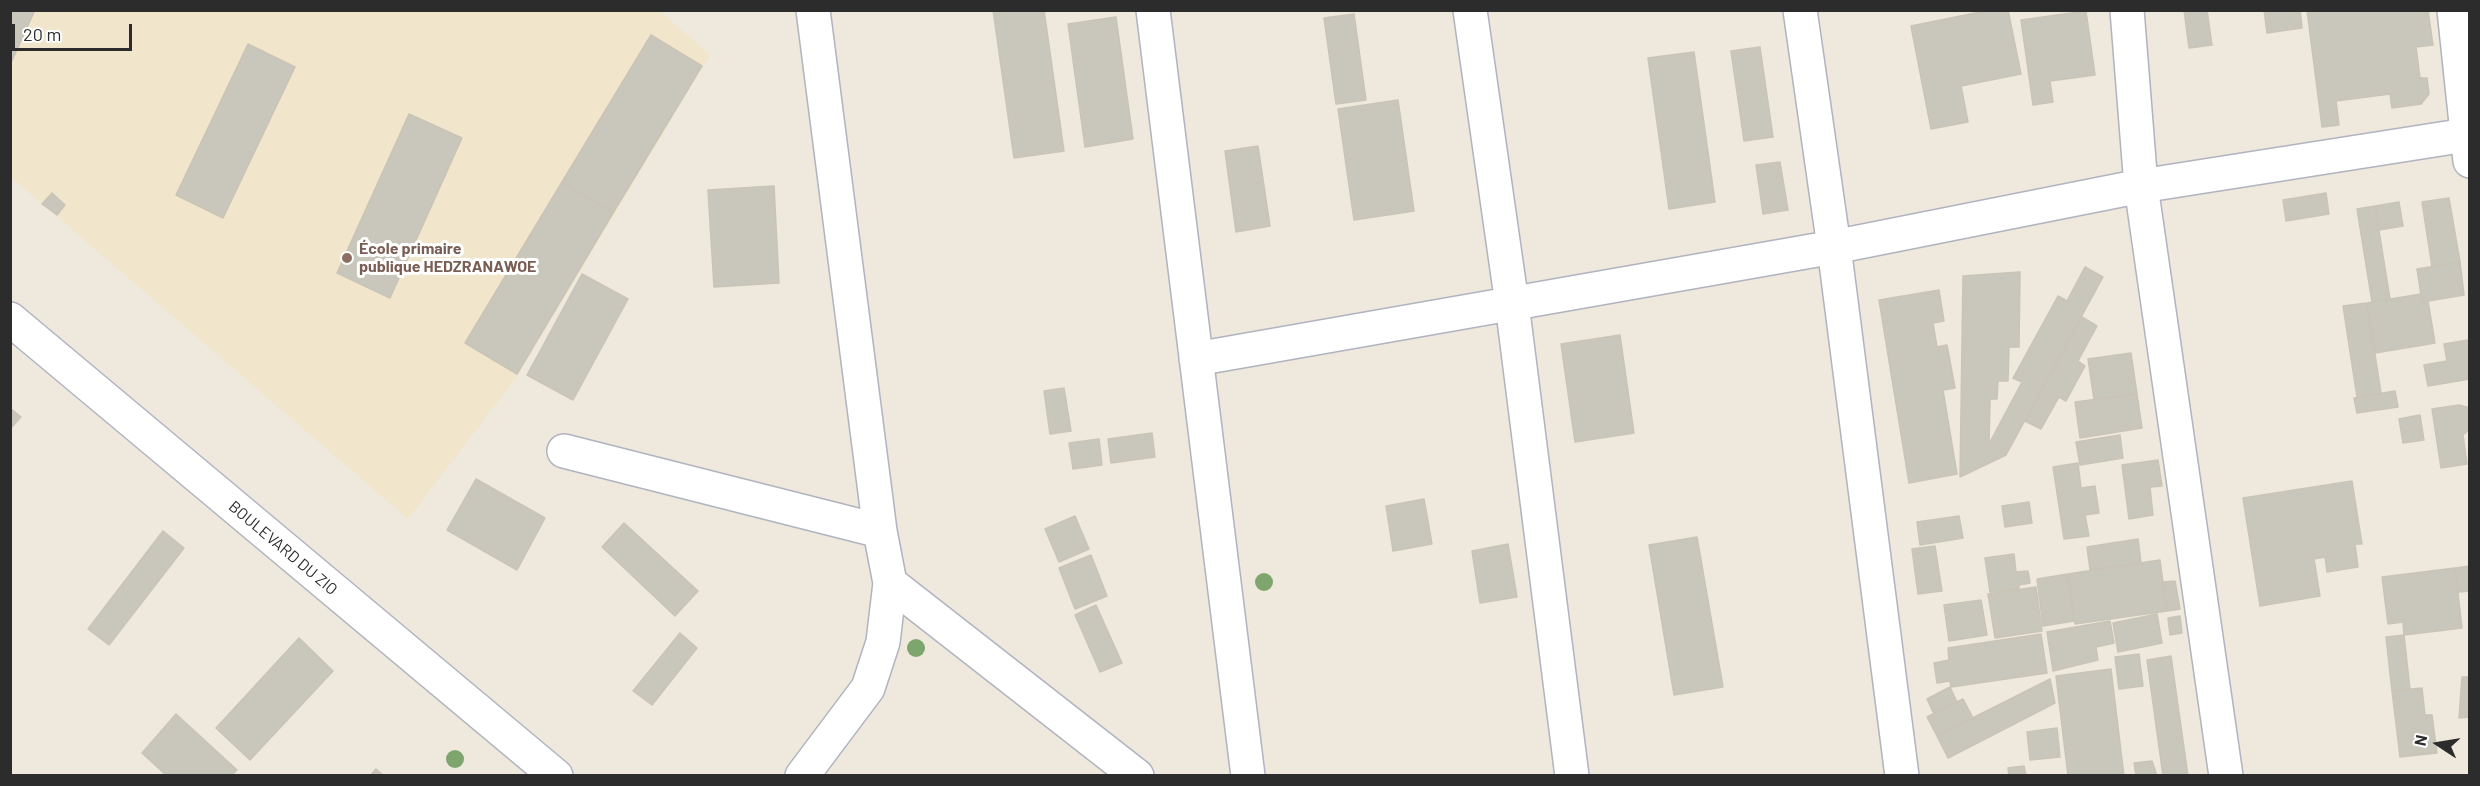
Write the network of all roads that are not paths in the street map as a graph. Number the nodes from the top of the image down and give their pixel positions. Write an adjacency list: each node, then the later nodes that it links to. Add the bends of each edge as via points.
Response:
1 (813, 10): 14 (street)
2 (1153, 10): 12 (street)
3 (1470, 10): 10 (street)
4 (1800, 10): 9 (street)
5 (2127, 10): 8 (street)
6 (2454, 10): 7 (street)
7 (2468, 148): 8 (street)
8 (2141, 186): 9 (street); 22 (street)
9 (1834, 248): 10 (street); 21 (street)
10 (1512, 304): 12 (street); 20 (street)
11 (10, 319): 16 (street, BOULEVARD DU ZIO)
12 (1196, 359): 19 (street)
13 (564, 451): 14 (street)
14 (880, 531): 15 (street)
15 (890, 583): 17 (street, via 883,642 868,688); 18 (street)
16 (555, 776)
17 (802, 776)
18 (1137, 776)
19 (1248, 776)
20 (1572, 776)
21 (1902, 776)
22 (2226, 776)

